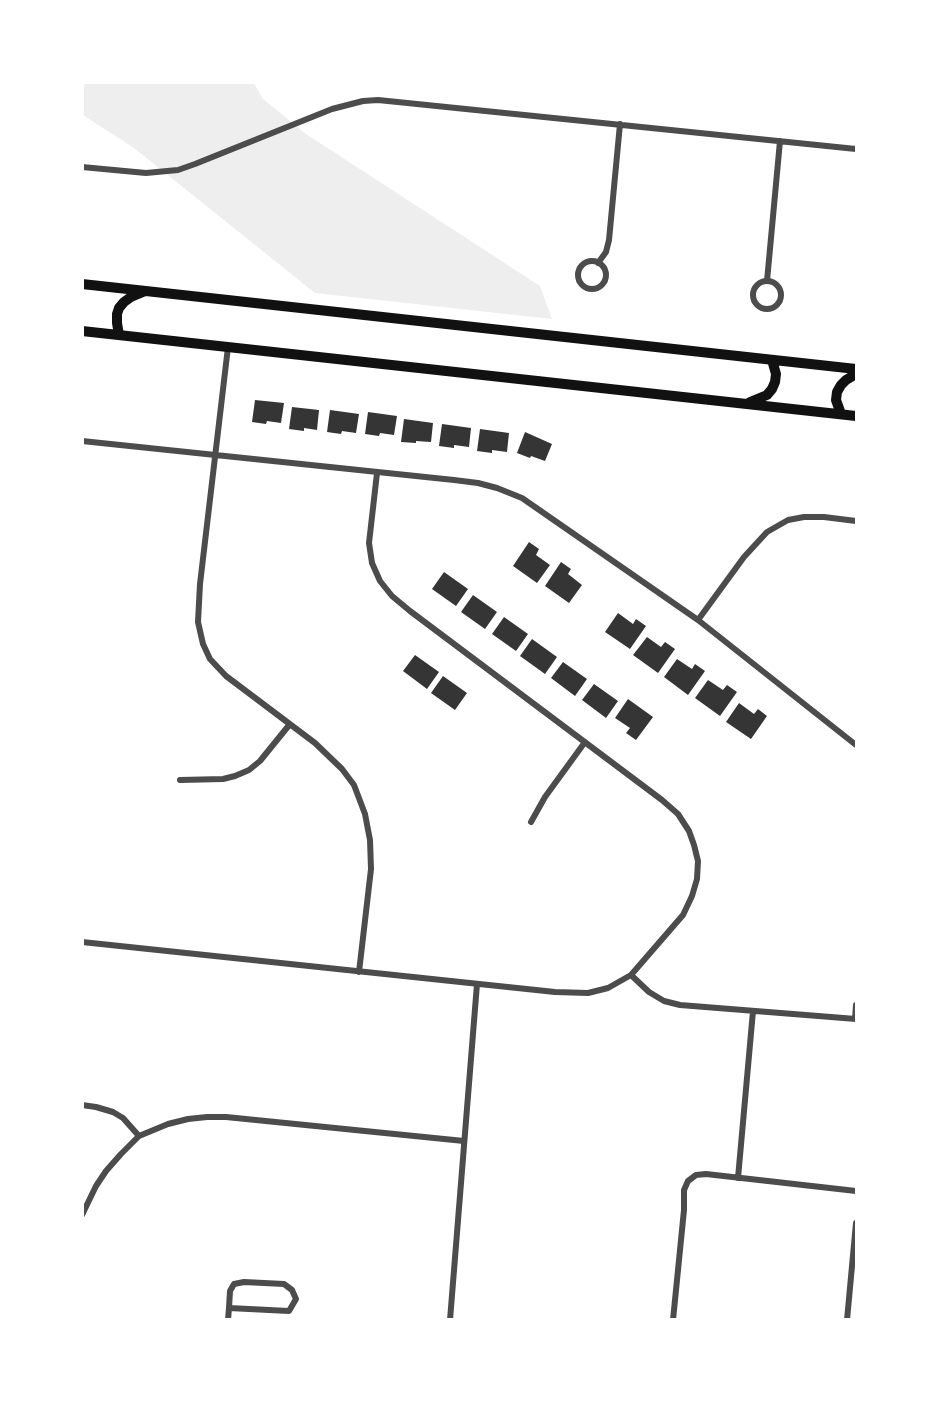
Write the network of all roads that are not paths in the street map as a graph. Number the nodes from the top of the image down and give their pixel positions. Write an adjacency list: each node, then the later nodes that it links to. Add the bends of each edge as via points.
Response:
1 (620, 124): 2 (street); 4 (street, via 378,100 332,109 178,170 146,173); 5 (street, via 609,240)
2 (780, 141): 3 (street); 6 (street)
3 (856, 149)
4 (82, 167)
5 (598, 263): 5 (street, via 589,261 579,271 579,280 586,287 595,288 603,283 605,270)
6 (767, 281): 6 (street, via 754,289 753,298 758,306 767,309 776,306 781,298 776,284)
7 (82, 284): 8 (main road)
8 (146, 291): 10 (main road, via 119,308); 12 (main road)
9 (82, 331): 10 (main road)
10 (119, 335): 11 (main road)
11 (228, 346): 15 (main road); 19 (street)
12 (772, 360): 13 (main road); 15 (main road, via 776,374 772,389)
13 (856, 369)
14 (856, 374): 16 (main road, via 837,392)
15 (747, 404): 16 (main road)
16 (841, 414): 17 (main road)
17 (856, 416)
18 (82, 441): 19 (street)
19 (216, 455): 20 (street); 23 (street, via 198,622 203,644 210,659 226,676)
20 (377, 473): 22 (street, via 478,483 522,498); 24 (street, via 369,543 380,581 410,611)
21 (856, 521): 22 (street, via 804,517 788,520 767,532)
22 (698, 620): 25 (street)
23 (290, 724): 26 (street, via 249,770 223,779); 29 (street, via 342,769 354,785 365,814 371,869)
24 (585, 742): 27 (street); 30 (street, via 678,814 689,831 698,861 697,879 683,915)
25 (856, 745)
26 (180, 780)
27 (531, 822)
28 (82, 942): 29 (street)
29 (359, 972): 31 (street)
30 (631, 975): 31 (street, via 608,988 588,993); 33 (street, via 664,1001)
31 (477, 984): 37 (street)
32 (856, 1005): 34 (street)
33 (753, 1011): 34 (street); 38 (street)
34 (856, 1019)
35 (82, 1105): 36 (street, via 113,1112)
36 (139, 1136): 37 (street, via 178,1121 226,1117); 40 (street, via 106,1171)
37 (464, 1141): 44 (street)
38 (738, 1178): 39 (street); 45 (street, via 706,1174 688,1181 684,1190)
39 (856, 1191)
40 (82, 1215)
41 (856, 1223): 46 (street)
42 (229, 1308): 42 (street, via 234,1284 244,1282 284,1284 296,1299 289,1311); 43 (street)
43 (228, 1320)
44 (450, 1320)
45 (673, 1320)
46 (847, 1320)

